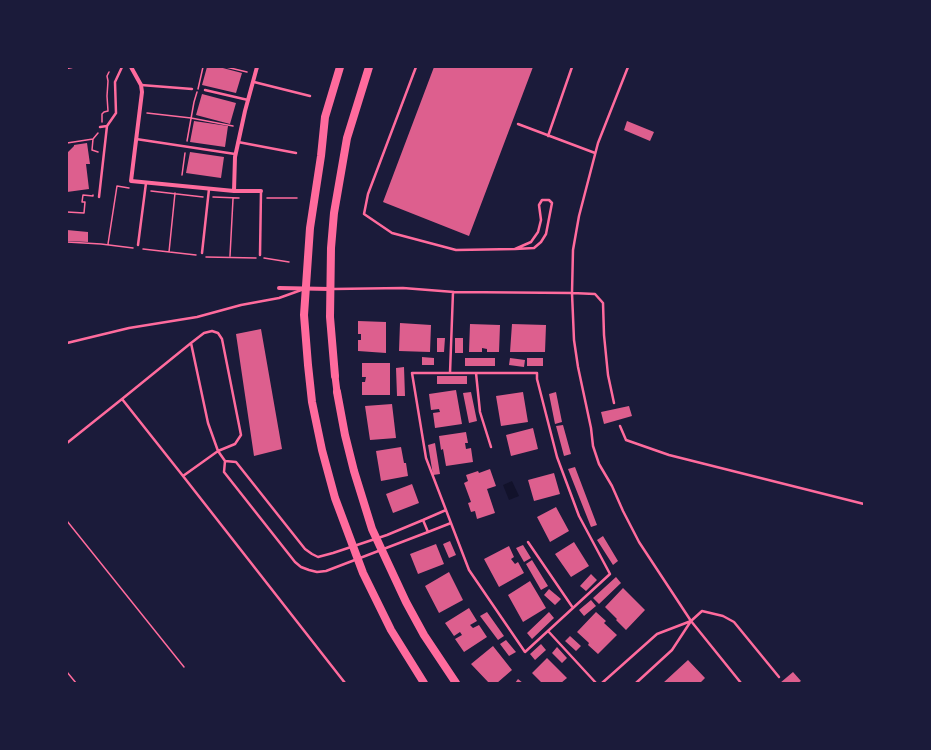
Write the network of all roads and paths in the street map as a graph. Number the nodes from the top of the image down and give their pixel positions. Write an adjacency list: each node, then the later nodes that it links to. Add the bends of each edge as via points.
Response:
1 (72, 67): 12 (lane)
2 (122, 67): 24 (lane, via 115,82 116,113)
3 (131, 67): 16 (street)
4 (203, 67): 22 (path)
5 (226, 67): 14 (path)
6 (257, 67): 15 (street)
7 (340, 67): 67 (main road, via 325,117 310,228)
8 (369, 67): 68 (main road, via 350,126 340,176 332,241)
9 (416, 67): 56 (lane, via 368,194 364,214 392,232 456,250)
10 (572, 67): 27 (lane)
11 (628, 67): 34 (lane)
12 (67, 68)
13 (109, 72): 26 (path, via 108,112 102,114)
14 (247, 72)
15 (253, 81): 19 (lane); 20 (street)
16 (141, 85): 17 (lane); 29 (street)
17 (192, 89)
18 (205, 90): 20 (lane)
19 (310, 96)
20 (248, 100): 30 (street)
21 (147, 113): 22 (path)
22 (190, 118): 25 (path); 32 (path)
23 (518, 124): 27 (lane)
24 (107, 126): 26 (lane); 46 (lane)
25 (233, 126)
26 (100, 127): 28 (path)
27 (548, 136): 34 (lane)
28 (93, 139): 31 (path); 36 (path, via 92,150 98,151)
29 (136, 139): 32 (lane); 38 (street, via 131,181)
30 (238, 142): 33 (lane); 35 (street)
31 (67, 143)
32 (186, 146): 35 (lane); 37 (path)
33 (296, 153)
34 (595, 153): 70 (lane, via 573,250)
35 (236, 154): 43 (street)
36 (97, 158)
37 (182, 175)
38 (146, 183): 40 (street); 42 (lane)
39 (131, 188): 54 (path, via 117,186)
40 (209, 188): 43 (street); 47 (lane)
41 (94, 189): 52 (path, via 93,196 83,194 84,213)
42 (145, 190): 45 (path); 55 (lane)
43 (234, 190): 44 (street)
44 (261, 191): 50 (lane)
45 (175, 193): 47 (path); 57 (path)
46 (99, 197)
47 (208, 197): 48 (path); 58 (lane)
48 (233, 198): 49 (path); 62 (path)
49 (240, 198)
50 (261, 198): 51 (path); 59 (lane)
51 (297, 198)
52 (67, 212)
53 (67, 242): 54 (path)
54 (108, 244): 57 (path)
55 (138, 245)
56 (515, 249): 56 (lane, via 534,248 541,242 550,218 552,203 549,200 542,200 539,205 541,220 538,232 531,242)
57 (169, 252): 60 (path)
58 (202, 252)
59 (260, 255)
60 (198, 256)
61 (205, 256): 63 (path)
62 (230, 256)
63 (256, 258)
64 (263, 258): 65 (path)
65 (289, 262)
66 (279, 288): 67 (street)
67 (306, 288): 68 (street); 71 (lane, via 279,298 197,317 129,328); 93 (main road, via 304,315 312,402 335,498)
68 (330, 289): 69 (lane, via 403,288); 75 (main road)
69 (454, 292): 70 (lane); 73 (lane)
70 (572, 292): 78 (lane, via 595,294 603,303 608,375); 97 (lane, via 578,367 593,446 599,464 639,542)
71 (67, 343)
72 (191, 343): 77 (lane); 82 (lane, via 208,423); 82 (lane, via 204,333 212,331 218,333 222,339 241,435 235,444)
73 (450, 373): 74 (lane); 86 (lane, via 412,373 426,458)
74 (476, 373): 81 (lane, via 480,412); 96 (lane, via 537,373 557,457 579,516 610,574)
75 (335, 376): 76 (street)
76 (337, 392): 91 (main road, via 354,471)
77 (122, 399): 80 (lane); 84 (lane)
78 (614, 403)
79 (620, 426): 85 (lane, via 626,440 670,455)
80 (67, 443)
81 (491, 447)
82 (218, 451): 83 (lane); 84 (lane)
83 (225, 461): 93 (lane, via 236,462 305,549 312,554 318,557); 95 (lane, via 224,472 282,547 301,567 317,572 326,571)
84 (183, 476): 103 (lane)
85 (864, 504)
86 (446, 510): 87 (lane); 89 (lane)
87 (423, 520): 90 (lane); 91 (lane)
88 (67, 521): 99 (path)
89 (451, 523): 90 (lane); 98 (lane, via 469,570 526,652)
90 (428, 532): 94 (lane)
91 (376, 538): 93 (lane); 94 (main road)
92 (528, 542): 96 (lane)
93 (353, 546): 95 (main road)
94 (381, 550): 95 (lane); 105 (main road, via 424,635)
95 (358, 559): 104 (main road, via 391,630)
96 (573, 608): 98 (lane)
97 (691, 621): 101 (lane, via 702,612 723,616 734,622); 107 (lane, via 656,634); 108 (lane, via 672,650); 109 (lane)
98 (548, 631): 106 (lane)
99 (184, 667)
100 (67, 672): 102 (path)
101 (779, 677)
102 (76, 683)
103 (345, 683)
104 (424, 683)
105 (456, 683)
106 (596, 683)
107 (602, 683)
108 (636, 683)
109 (741, 683)

